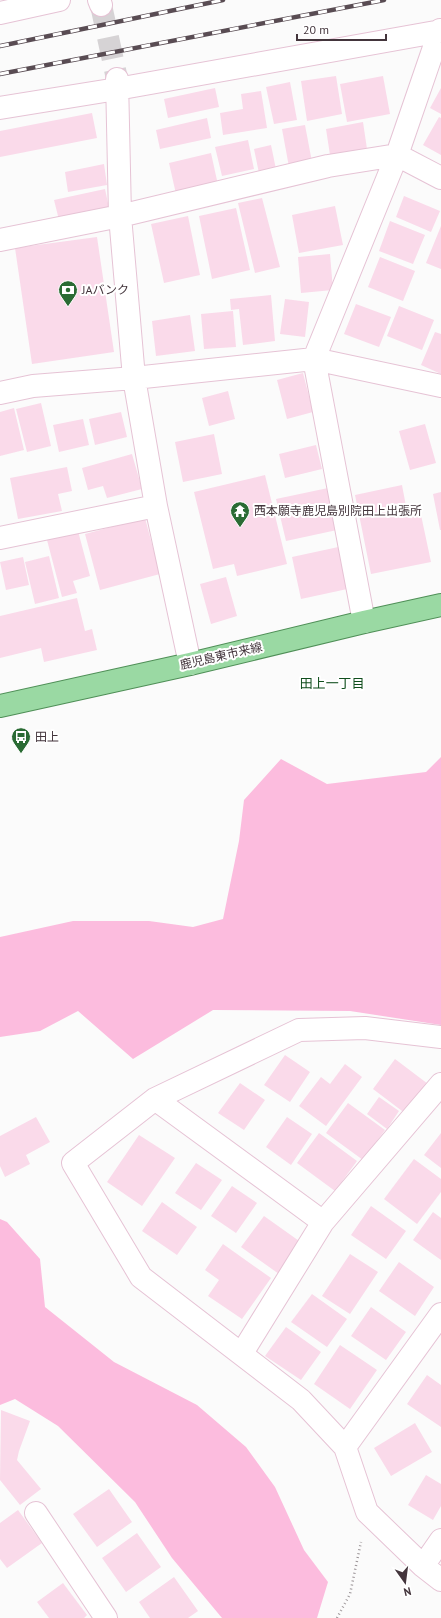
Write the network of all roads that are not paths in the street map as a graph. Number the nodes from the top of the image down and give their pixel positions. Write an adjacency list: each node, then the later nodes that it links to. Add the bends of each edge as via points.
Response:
1 (59, 0): 2 (street)
2 (0, 13)
3 (440, 30): 4 (street); 6 (street)
4 (117, 84): 5 (street); 8 (street)
5 (0, 108)
6 (397, 155): 7 (street); 8 (street, via 328,166); 10 (street)
7 (441, 178)
8 (120, 216): 9 (street); 11 (street)
9 (0, 240)
10 (314, 359): 11 (street); 12 (street); 17 (street)
11 (134, 378): 13 (street, via 33,386); 14 (street)
12 (441, 386)
13 (0, 392)
14 (156, 506): 15 (street); 18 (street)
15 (0, 538)
16 (441, 605): 17 (main road, 鹿児島東市来線)
17 (364, 622): 18 (main road, 鹿児島東市来線)
18 (190, 664): 19 (main road, 鹿児島東市来線)
19 (0, 706)
20 (441, 1037): 22 (street, via 366,1028 299,1030)
21 (441, 1084): 23 (street)
22 (155, 1099): 23 (street); 25 (street, via 73,1163 141,1277)
23 (324, 1222): 25 (street)
24 (441, 1314): 26 (street)
25 (242, 1353): 26 (street, via 301,1400)
26 (345, 1447): 29 (street, via 367,1512)
27 (36, 1513): 31 (street)
28 (441, 1540): 29 (street)
29 (423, 1566): 30 (street)
30 (441, 1580)
31 (106, 1618)

